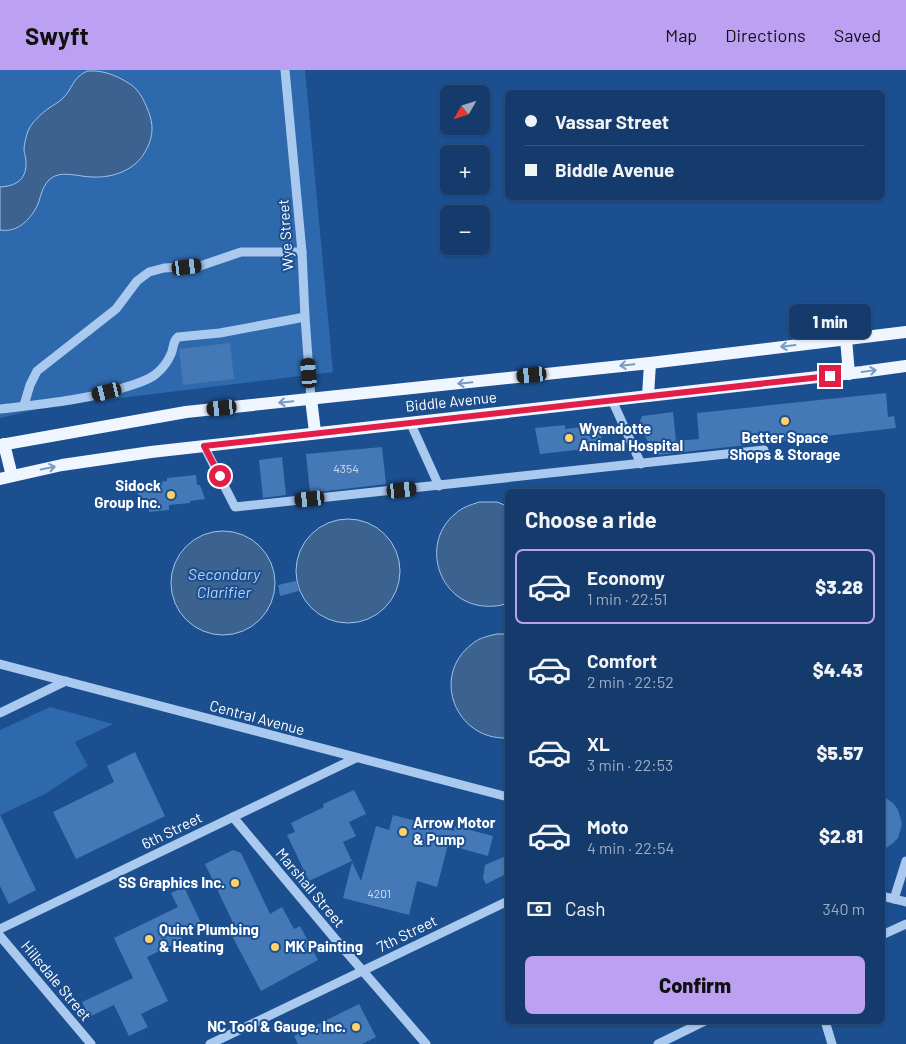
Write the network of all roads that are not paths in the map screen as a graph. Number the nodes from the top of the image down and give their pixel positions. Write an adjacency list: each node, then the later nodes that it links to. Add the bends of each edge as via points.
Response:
1 (285, 70): 2 (street, Wye Street)
2 (302, 252): 3 (street, Wye Street); 9 (street, via 241,252 200,266 149,272 137,281 116,309 37,371)
3 (305, 317): 11 (street, Wye Street); 13 (street, via 220,333 178,337 168,359 153,376 103,393)
4 (906, 332): 5 (main road, Biddle Avenue)
5 (846, 339): 6 (main road, Biddle Avenue, one-way to 6); 8 (main road)
6 (650, 363): 10 (main road); 11 (main road, Biddle Avenue, one-way to 11)
7 (906, 366): 8 (main road, Biddle Avenue, one-way to 7)
8 (849, 374): 10 (main road, Biddle Avenue)
9 (27, 392): 13 (street, via 30,401); 14 (street); 15 (street, via 20,404)
10 (648, 396): 12 (main road, Biddle Avenue)
11 (311, 399): 18 (main road); 19 (main road, Biddle Avenue, one-way to 19, via 186,412)
12 (612, 400): 17 (main road, Biddle Avenue); 22 (street)
13 (38, 404): 14 (street)
14 (24, 405): 15 (street)
15 (11, 408): 16 (street)
16 (0, 409)
17 (410, 422): 18 (main road, Biddle Avenue); 24 (street)
18 (315, 432): 20 (main road, Biddle Avenue)
19 (2, 444): 23 (main road)
20 (204, 446): 23 (main road, Biddle Avenue, one-way to 20, via 107,458); 24 (street, via 236,507)
21 (764, 450): 22 (street)
22 (641, 464): 24 (street)
23 (6, 477)
24 (439, 486)
25 (0, 664): 26 (street, Central Avenue)
26 (66, 682): 27 (street); 28 (street, Central Avenue)
27 (0, 713)
28 (356, 758): 29 (street, Central Avenue); 30 (street, 6th Street)
29 (505, 797)
30 (234, 817): 37 (street, 6th Street); 40 (street, Marshall Street)
31 (906, 861): 33 (street)
32 (885, 897): 33 (street)
33 (894, 899): 35 (street)
34 (505, 902): 40 (street, 7th Street)
35 (906, 902)
36 (906, 924): 38 (street)
37 (0, 929)
38 (885, 934)
39 (0, 936): 43 (street, Hillsdale Street)
40 (362, 970): 44 (street, 7th Street); 45 (street, Marshall Street)
41 (699, 1024): 46 (street)
42 (826, 1024): 47 (street)
43 (92, 1044)
44 (210, 1044)
45 (426, 1044)
46 (658, 1044)
47 (832, 1044)

